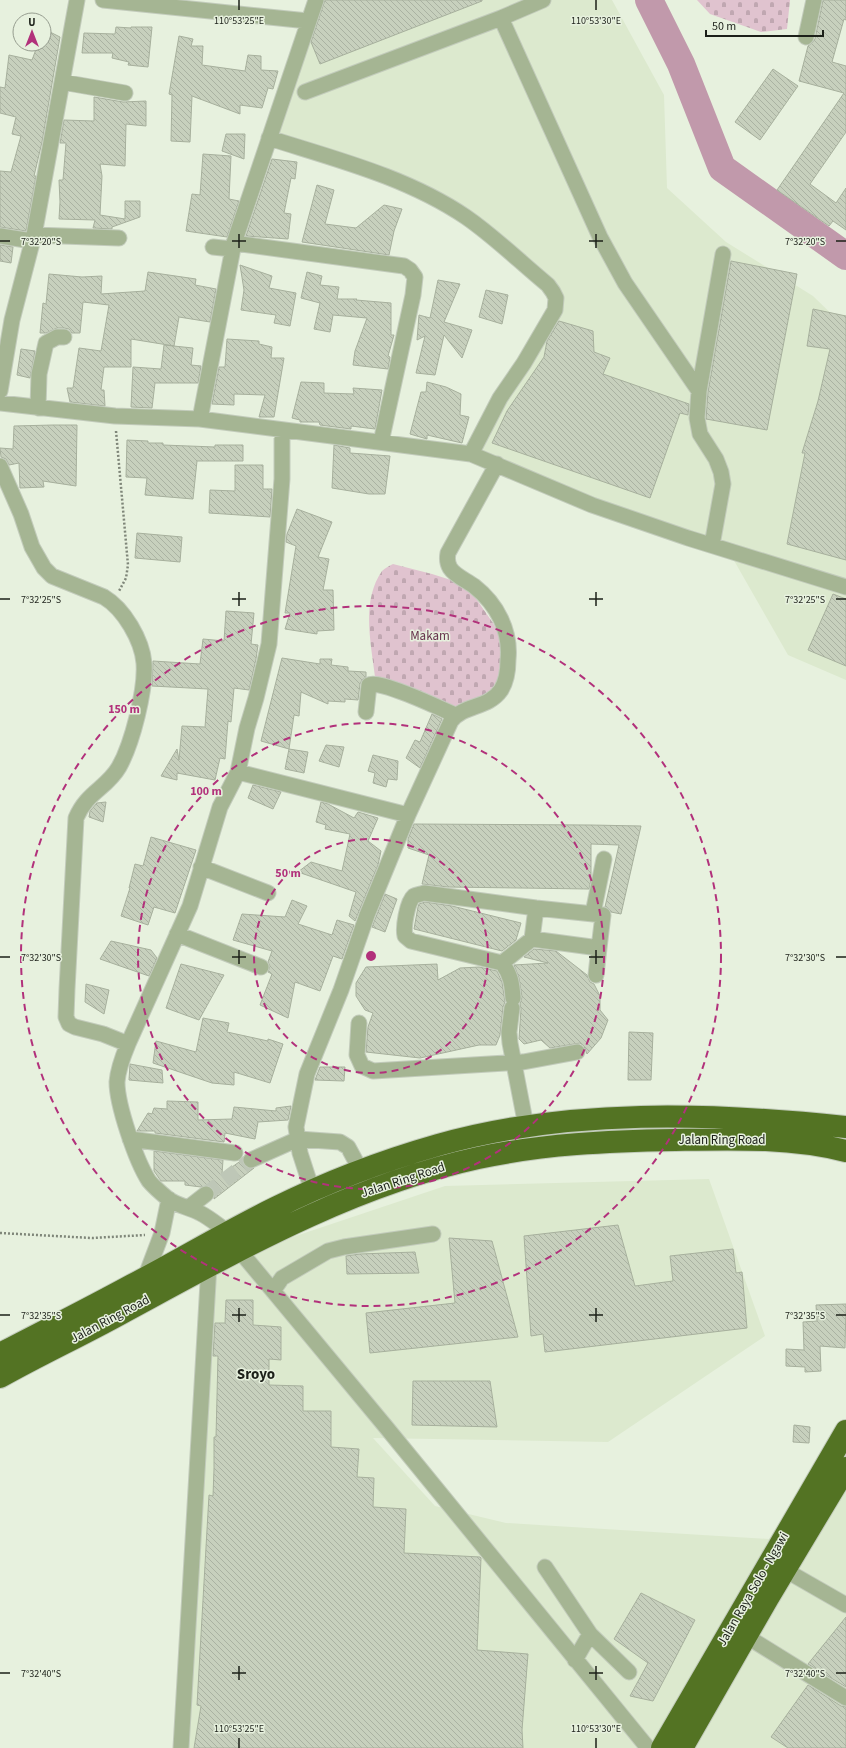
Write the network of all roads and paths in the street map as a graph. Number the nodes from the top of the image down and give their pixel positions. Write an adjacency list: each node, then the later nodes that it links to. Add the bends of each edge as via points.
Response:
1 (77, 0): 9 (street)
2 (103, 0): 7 (street)
3 (316, 0): 7 (street)
4 (543, 0): 6 (street)
5 (814, 0): 8 (street)
6 (501, 18): 10 (street); 21 (street, via 600,236 626,283)
7 (308, 21): 12 (street)
8 (806, 37)
9 (62, 82): 11 (street); 14 (street)
10 (304, 92)
11 (125, 93)
12 (268, 138): 16 (street); 28 (street, via 364,169 441,202 489,235 554,292 556,304 552,317 500,398)
13 (0, 236): 14 (street)
14 (33, 238): 15 (street); 20 (street, via 12,320)
15 (119, 238)
16 (233, 246): 17 (street); 25 (street); 27 (street, via 404,266 410,270 415,277 413,295)
17 (213, 247)
18 (724, 254): 21 (street)
19 (64, 337): 23 (street, via 57,337 46,343 39,374)
20 (0, 391)
21 (698, 391): 31 (street, via 697,418 700,434 716,459 723,484)
22 (0, 403): 23 (street)
23 (38, 408): 24 (street)
24 (115, 416): 25 (street); 33 (path, via 128,565 123,586)
25 (200, 419): 26 (street)
26 (282, 431): 27 (street); 36 (street, via 281,486 268,644)
27 (381, 442): 28 (street)
28 (471, 454): 29 (street)
29 (497, 464): 31 (street, via 592,505); 35 (street, via 447,558 453,572 473,585 490,601 506,628 509,650 506,676 502,688 495,697 487,703)
30 (0, 466): 33 (street, via 32,547 44,568 52,576)
31 (712, 545): 32 (street)
32 (846, 587)
33 (112, 602): 50 (street, via 138,640 144,663 144,676 135,723 121,762 114,774 86,800 76,818 66,1017 69,1024 75,1027)
34 (366, 712): 35 (street, via 369,685 375,683)
35 (456, 715): 37 (street)
36 (238, 772): 37 (street); 39 (street, via 220,807)
37 (408, 815): 55 (street, via 307,1074 296,1127)
38 (604, 859): 42 (street)
39 (201, 867): 40 (street); 43 (street, via 190,906)
40 (268, 893)
41 (536, 908): 42 (street); 44 (street); 46 (street, via 424,893 415,896 410,903 404,929 405,936 411,941)
42 (593, 913): 45 (street, via 603,915)
43 (177, 934): 47 (street); 50 (street)
44 (532, 939): 45 (street); 46 (street)
45 (599, 948): 48 (street)
46 (502, 963): 52 (street, via 510,973 512,983 509,1032)
47 (260, 967)
48 (596, 975)
49 (359, 1023): 52 (street, via 357,1055 362,1066 373,1071)
50 (128, 1044): 56 (street, via 120,1066 117,1086)
51 (577, 1052): 52 (street)
52 (518, 1062): 53 (street)
53 (531, 1125): 54 (highway, Jalan Ring Road, via 641,1117 767,1121); 60 (highway, Jalan Ring Road, via 441,1144)
54 (846, 1128)
55 (298, 1138): 59 (street); 60 (street, via 345,1144); 61 (street)
56 (130, 1139): 58 (street); 63 (street, via 149,1180)
57 (846, 1151): 68 (highway, Jalan Ring Road, via 786,1141 703,1140 578,1143 518,1150 444,1166 372,1189 314,1213)
58 (235, 1153)
59 (251, 1160)
60 (361, 1171): 61 (highway, Jalan Ring Road)
61 (312, 1190): 68 (highway, Jalan Ring Road)
62 (206, 1194): 64 (street)
63 (169, 1199): 64 (street); 66 (street)
64 (188, 1208): 68 (street, via 199,1212)
65 (0, 1233): 66 (path, via 98,1238)
66 (162, 1233): 70 (street)
67 (433, 1234): 71 (street, via 328,1251 282,1278)
68 (233, 1241): 69 (highway, Jalan Ring Road); 70 (highway, Jalan Ring Road); 71 (street)
69 (209, 1265): 72 (highway, Jalan Ring Road, via 115,1317); 86 (street)
70 (145, 1278): 72 (highway, Jalan Ring Road)
71 (273, 1291): 82 (street)
72 (29, 1350): 73 (highway, Jalan Ring Road); 74 (highway, Jalan Ring Road)
73 (0, 1354)
74 (0, 1377)
75 (846, 1430): 85 (highway, Jalan Raya Solo - Ngawi)
76 (846, 1468): 78 (highway, Jalan Raya Solo - Ngawi)
77 (545, 1567): 80 (street)
78 (785, 1570): 79 (street); 81 (highway, Jalan Raya Solo - Ngawi)
79 (846, 1605)
80 (590, 1634): 82 (street); 83 (street)
81 (746, 1636): 84 (street); 85 (highway, Jalan Raya Solo - Ngawi)
82 (575, 1660): 85 (street)
83 (629, 1672)
84 (846, 1698)
85 (665, 1747)
86 (181, 1748)

